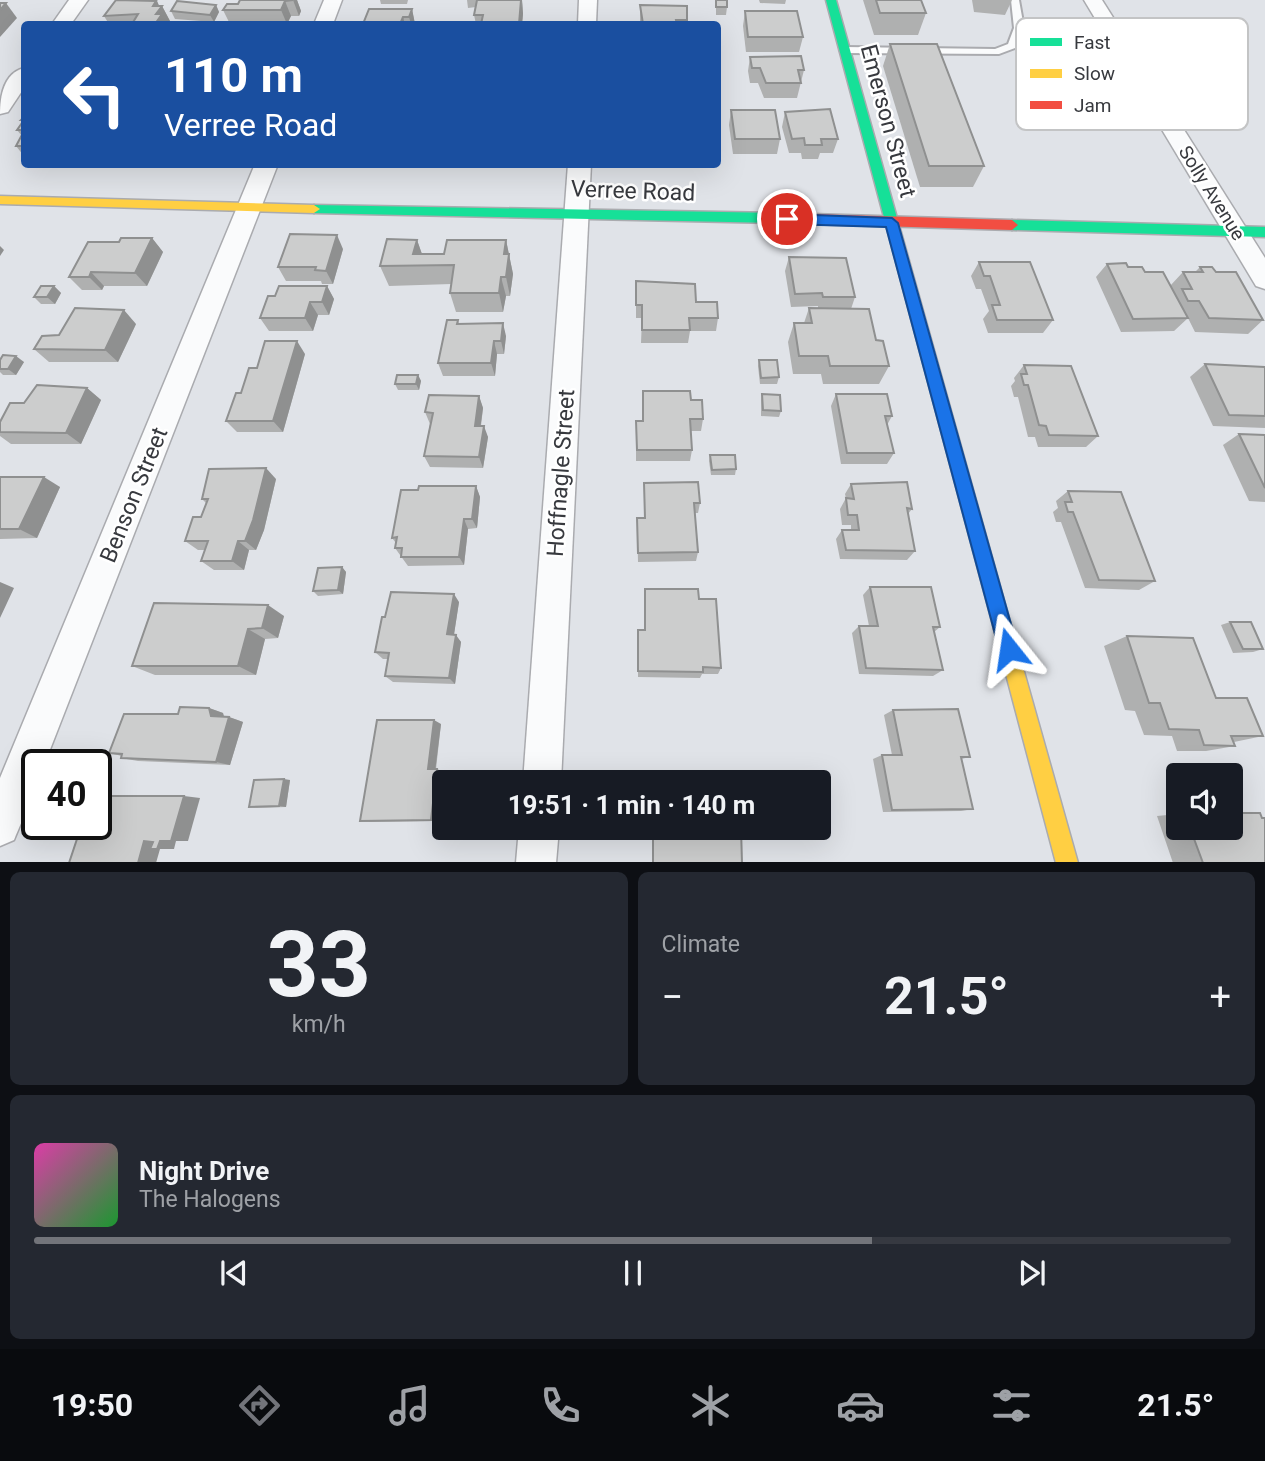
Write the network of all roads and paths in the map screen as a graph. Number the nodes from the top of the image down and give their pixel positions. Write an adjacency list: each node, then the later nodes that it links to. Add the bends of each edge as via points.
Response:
1 (79, 0): 9 (street)
2 (334, 0): 10 (street)
3 (588, 0): 11 (street)
4 (831, 0): 13 (main road, Emerson Street)
5 (1015, 0): 7 (lane)
6 (1093, 0): 8 (street, Solly Avenue)
7 (1018, 18)
8 (1104, 18)
9 (63, 21)
10 (325, 21)
11 (587, 21)
12 (1016, 36): 13 (lane, via 1012,46 996,52)
13 (845, 50): 22 (main road, Emerson Street)
14 (21, 78): 15 (street)
15 (0, 107)
16 (1173, 130): 23 (street, Solly Avenue)
17 (265, 168): 20 (street, Benson Street)
18 (580, 168): 21 (street, Hoffnagle Street)
19 (0, 200): 20 (main road, Verree Road)
20 (250, 208): 21 (main road, Verree Road); 27 (street, Benson Street)
21 (578, 212): 22 (main road, Verree Road); 26 (street, Hoffnagle Street)
22 (892, 223): 23 (main road, Verree Road); 30 (main road, Emerson Street)
23 (1235, 231): 24 (main road, Verree Road); 25 (street, Solly Avenue)
24 (1265, 232)
25 (1265, 279)
26 (542, 770)
27 (0, 826)
28 (538, 840): 29 (street)
29 (537, 862)
30 (1067, 862)

